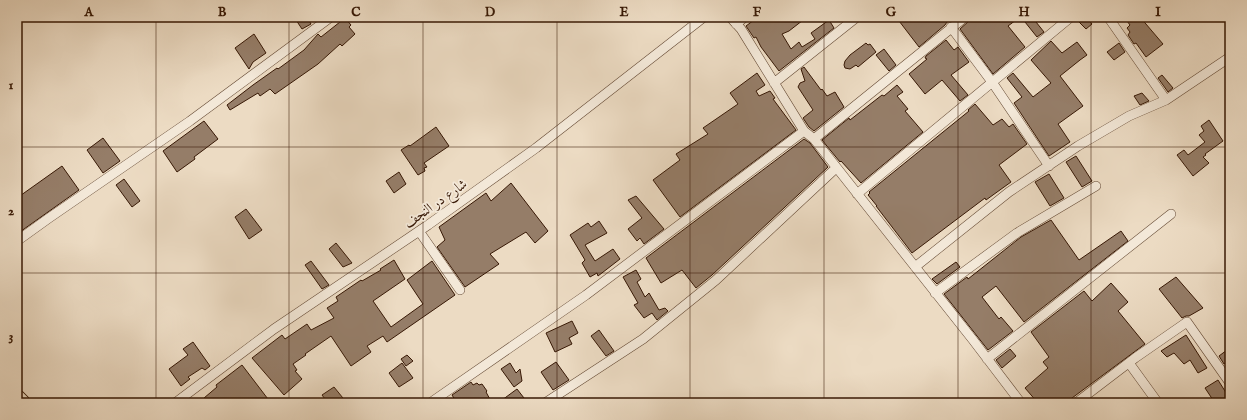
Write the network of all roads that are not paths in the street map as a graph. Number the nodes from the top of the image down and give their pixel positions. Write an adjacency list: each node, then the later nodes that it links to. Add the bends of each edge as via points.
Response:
1 (330, 17): 22 (street, via 190,121)
2 (704, 17): 21 (street, شارع در النجف, via 536,148)
3 (745, 17): 8 (street)
4 (857, 17): 12 (street)
5 (964, 17): 9 (street)
6 (1071, 17): 11 (street)
7 (1108, 17): 13 (street)
8 (733, 20): 12 (street)
9 (951, 27): 11 (street); 15 (street)
10 (1230, 57): 13 (street)
11 (992, 82): 16 (street); 19 (street)
12 (774, 83): 14 (street)
13 (1166, 100): 16 (street, via 1129,116)
14 (804, 131): 15 (street); 32 (street, via 586,295)
15 (814, 139): 17 (street)
16 (1049, 166): 23 (street, via 1009,192)
17 (836, 168): 19 (street); 33 (street, via 716,280 643,339)
18 (1096, 186): 25 (street, via 1017,233)
19 (857, 194): 23 (street)
20 (1171, 214): 26 (street)
21 (419, 231): 24 (street); 31 (street, شارع در النجف, via 274,329)
22 (17, 241)
23 (915, 267): 25 (street)
24 (460, 290)
25 (935, 293): 26 (street)
26 (987, 359): 34 (street)
27 (1128, 363): 28 (street, via 1187,322); 35 (street); 36 (street)
28 (1230, 383)
29 (17, 398): 30 (highway)
30 (22, 403)
31 (175, 403)
32 (430, 403)
33 (545, 403)
34 (1021, 403)
35 (1076, 403)
36 (1158, 403)

